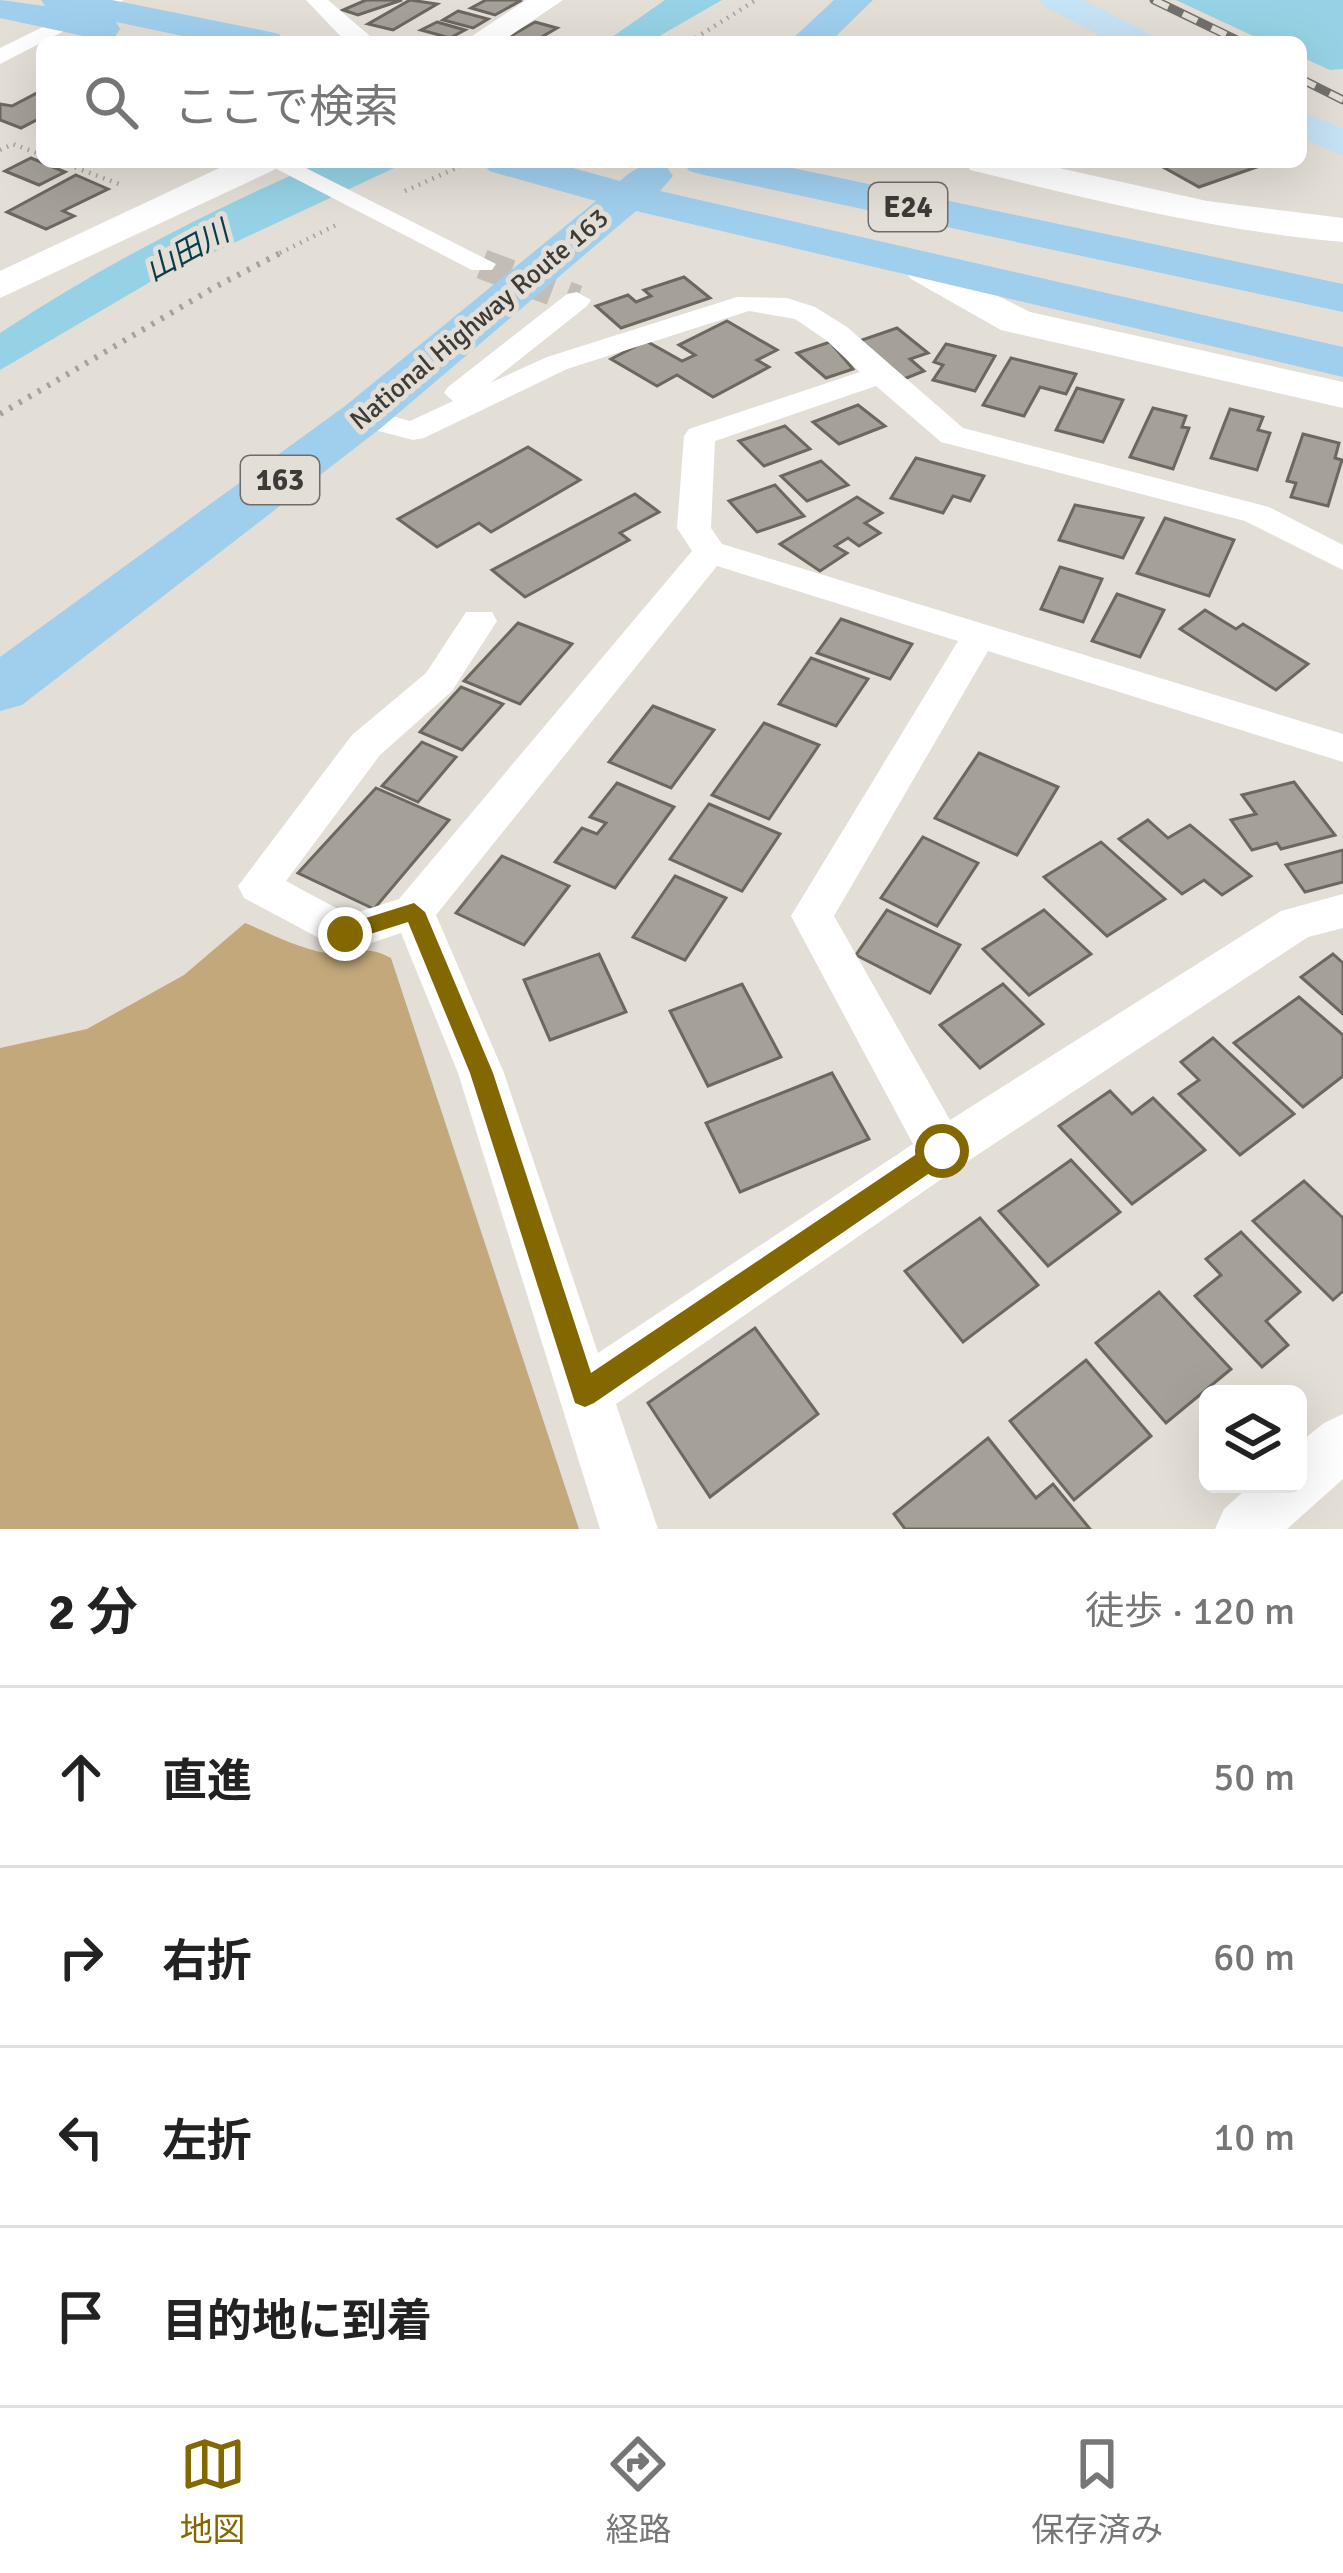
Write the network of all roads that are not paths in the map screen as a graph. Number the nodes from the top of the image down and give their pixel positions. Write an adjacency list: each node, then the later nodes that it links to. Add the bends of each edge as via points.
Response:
1 (59, 0): 11 (highway)
2 (114, 0): 9 (street)
3 (316, 0): 12 (street)
4 (548, 0): 13 (street)
5 (855, 0): 14 (highway)
6 (1057, 0): 15 (main road)
7 (0, 8): 10 (highway)
8 (0, 36): 16 (street)
9 (49, 36)
10 (133, 36)
11 (236, 36)
12 (356, 36)
13 (489, 36)
14 (826, 36)
15 (1128, 36)
16 (29, 47): 17 (street)
17 (0, 57)
18 (1307, 126): 19 (main road)
19 (1343, 144)
20 (262, 168): 34 (street)
21 (285, 168): 31 (street)
22 (523, 168): 26 (highway); 32 (highway, via 560,185 571,205)
23 (730, 168): 29 (highway, E24)
24 (913, 168): 30 (highway)
25 (1010, 168): 28 (street, via 1231,216)
26 (653, 171): 27 (highway); 32 (highway, National Highway Route 163 / 163)
27 (726, 223): 32 (highway, via 638,224); 33 (highway)
28 (1343, 230)
29 (1067, 242): 35 (highway, E24); 36 (highway, E24)
30 (1343, 261)
31 (482, 263)
32 (564, 270): 40 (highway, National Highway Route 163 / 163)
33 (925, 271): 37 (highway); 39 (street, via 1016,321)
34 (0, 286)
35 (1343, 298)
36 (1343, 314)
37 (1343, 362)
38 (880, 375): 40 (street, via 815,316 746,303); 41 (street, via 700,436 694,529); 42 (street, via 952,435 1257,514)
39 (1343, 395)
40 (388, 424): 45 (highway, National Highway Route 163 / 163)
41 (710, 552): 44 (street); 48 (street)
42 (1343, 559)
43 (479, 621): 48 (street, via 439,682 366,745 259,886 345,934)
44 (980, 634): 46 (street); 49 (street, via 812,916)
45 (0, 689)
46 (1343, 746)
47 (1343, 911): 49 (street, via 1296,923)
48 (414, 912): 50 (street, via 482,1073)
49 (942, 1151): 50 (street)
50 (585, 1393): 54 (street)
51 (1343, 1442): 52 (street)
52 (1307, 1474)
53 (1285, 1493): 55 (street)
54 (629, 1529)
55 (1244, 1529)

